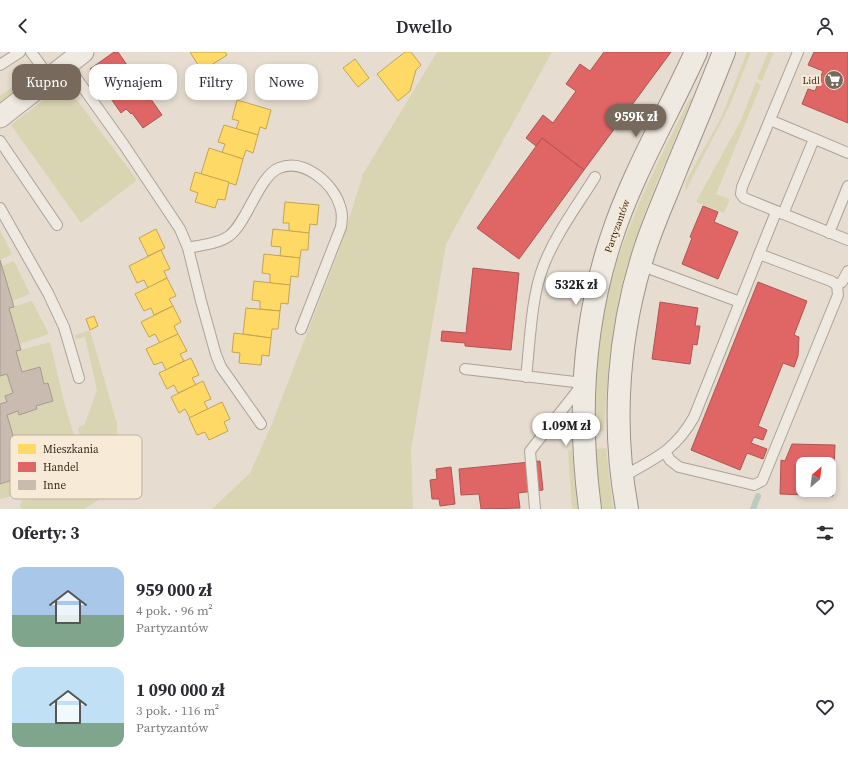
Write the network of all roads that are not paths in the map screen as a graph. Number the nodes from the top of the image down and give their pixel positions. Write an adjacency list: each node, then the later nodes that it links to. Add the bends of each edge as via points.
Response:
1 (20, 52): 9 (lane)
2 (32, 52): 7 (lane)
3 (83, 52): 8 (street)
4 (696, 52): 34 (main road, Partyzantów, via 641,166 611,238 593,305)
5 (724, 52): 26 (main road)
6 (798, 52): 13 (lane)
7 (40, 64)
8 (68, 64)
9 (0, 65)
10 (81, 85): 24 (lane, via 168,209)
11 (22, 100): 12 (street)
12 (0, 117)
13 (770, 120): 14 (lane); 20 (lane, via 741,194 744,198)
14 (814, 139): 16 (lane); 20 (lane)
15 (0, 141): 21 (lane)
16 (848, 153)
17 (595, 177): 32 (lane, via 543,268 537,286)
18 (848, 186): 22 (lane)
19 (0, 208): 33 (lane, via 48,293 64,327)
20 (780, 213): 22 (lane); 25 (lane)
21 (57, 225)
22 (829, 233): 23 (lane)
23 (848, 240)
24 (188, 248): 30 (lane, via 218,241 234,232 257,193 278,168 299,166 316,174 337,198 342,216 341,227); 35 (lane, via 216,356)
25 (760, 254): 28 (lane); 29 (lane)
26 (640, 265): 29 (lane); 37 (main road, via 626,330 619,394 618,440)
27 (848, 271): 28 (lane, via 842,282)
28 (837, 285): 36 (lane, via 838,295 762,481 754,485 679,467)
29 (740, 302): 36 (lane, via 694,417 680,439)
30 (301, 329)
31 (465, 369): 32 (lane)
32 (526, 377): 34 (lane)
33 (79, 378)
34 (584, 382): 38 (lane, via 530,451); 39 (main road, Partyzantów, via 583,440)
35 (261, 424)
36 (665, 452): 37 (lane)
37 (622, 477): 40 (main road)
38 (535, 509)
39 (590, 509)
40 (627, 509)

